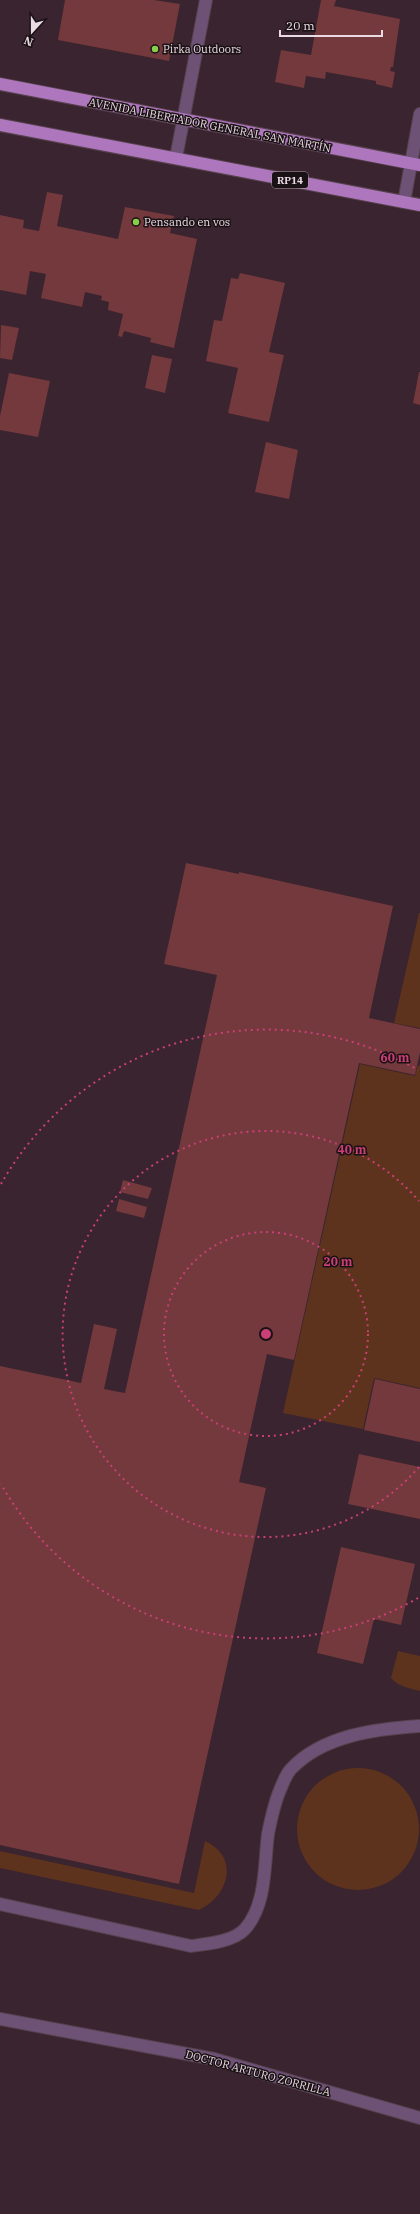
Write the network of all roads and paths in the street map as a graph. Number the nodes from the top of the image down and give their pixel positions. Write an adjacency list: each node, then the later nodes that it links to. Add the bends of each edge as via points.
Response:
1 (206, 0): 4 (street)
2 (0, 84): 4 (main road, AVENIDA LIBERTADOR GENERAL SAN MARTÍN)
3 (420, 114): 7 (street)
4 (184, 119): 6 (street); 7 (main road, AVENIDA LIBERTADOR GENERAL SAN MARTÍN)
5 (0, 125): 6 (main road, RP14)
6 (176, 158): 8 (main road, RP14)
7 (415, 164): 8 (street)
8 (404, 202): 9 (main road, RP14)
9 (420, 205)
10 (420, 1726): 11 (street, via 362,1733 340,1740 318,1748 290,1770 274,1805 268,1835 266,1868 257,1908 244,1930 219,1943 191,1946)
11 (0, 1904)
12 (0, 2019): 13 (street, DOCTOR ARTURO ZORRILLA, via 214,2060)
13 (420, 2118)

